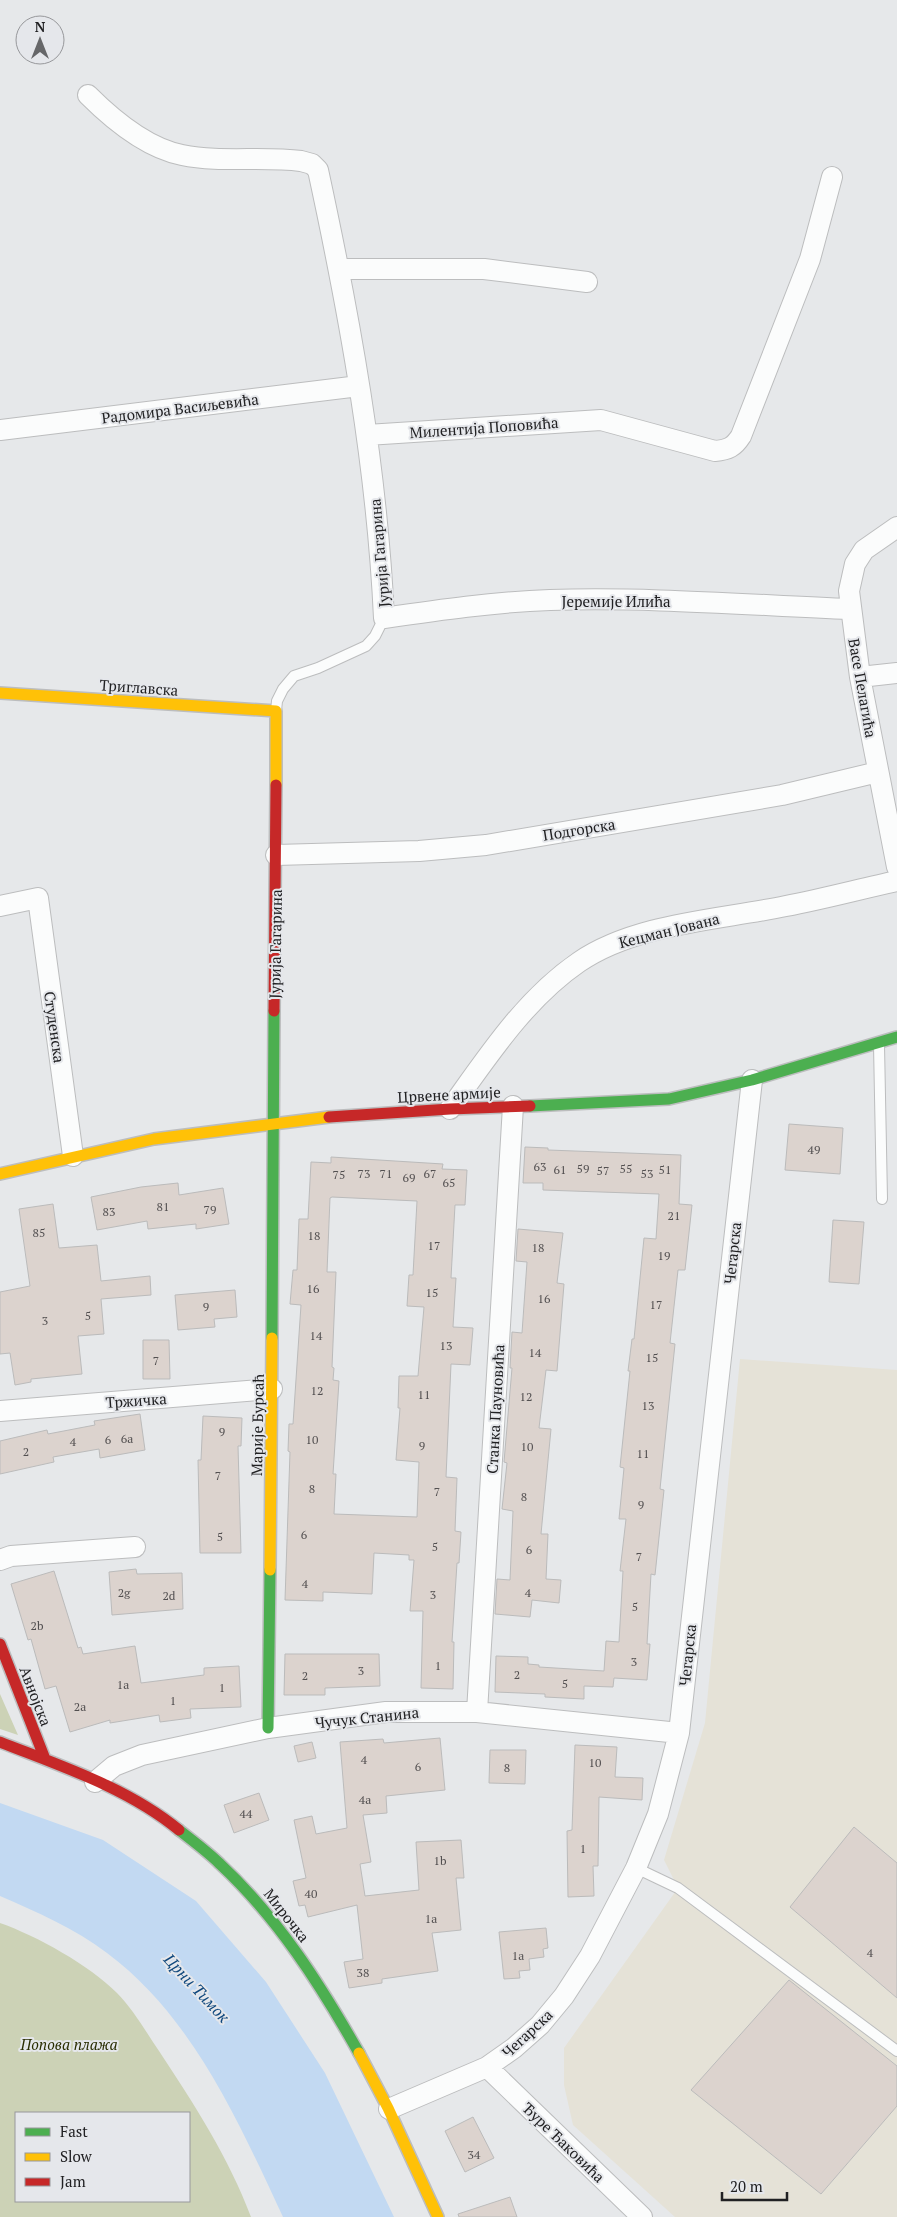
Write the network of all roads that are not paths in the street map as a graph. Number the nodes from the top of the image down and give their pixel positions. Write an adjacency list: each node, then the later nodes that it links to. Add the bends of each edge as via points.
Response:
1 (88, 95): 3 (street, Јурија Гагарина, via 119,122 166,150 198,157 302,160 312,164 318,170)
2 (832, 177): 7 (street, Милентија Поповића, via 810,259 735,446 715,451 601,420)
3 (340, 269): 4 (street, via 484,269); 5 (street, Јурија Гагарина)
4 (587, 282)
5 (359, 386): 6 (street, Радомира Васиљевића); 7 (street, Јурија Гагарина)
6 (0, 430)
7 (367, 435): 10 (street, Јурија Гагарина, via 381,553)
8 (897, 527): 9 (street, Васе Пелагића, via 864,550 855,564 850,578)
9 (850, 609): 10 (street, Јеремије Илића, via 664,600 550,600 478,604); 12 (street, Васе Пелагића)
10 (384, 618): 14 (lane, Јурија Гагарина, via 366,646 294,676 283,689)
11 (897, 673): 12 (street)
12 (860, 677): 15 (street, Васе Пелагића)
13 (0, 693): 14 (street, Триглавска)
14 (276, 711): 16 (street, Јурија Гагарина)
15 (878, 772): 16 (street, Подгорска, via 782,795 486,844 419,851); 17 (street, Васе Пелагића)
16 (276, 855): 25 (street, Јурија Гагарина)
17 (897, 868)
18 (897, 880): 24 (street, Кецман Јована, via 786,906 709,919 606,946 579,962 540,995 503,1036)
19 (0, 906): 26 (street, Студенска, via 38,898)
20 (897, 1037): 21 (street, Црвене армије)
21 (878, 1042): 22 (street, Црвене армије); 28 (lane)
22 (752, 1080): 23 (street, Црвене армије, via 648,1102); 36 (street, Чегарска)
23 (513, 1106): 24 (street, Црвене армије); 34 (street, Станка Пауновића)
24 (450, 1109): 25 (street, Црвене армије)
25 (274, 1123): 26 (street, Црвене армије, via 154,1139); 29 (street, Марије Бурсаћ)
26 (73, 1156): 27 (street, Црвене армије)
27 (0, 1174)
28 (882, 1199)
29 (272, 1389): 30 (street, Тржичка); 35 (street, Марије Бурсаћ)
30 (0, 1411)
31 (135, 1547): 32 (street, via 11,1556)
32 (0, 1560)
33 (0, 1644): 38 (street, Авнојска)
34 (477, 1712): 35 (street, Чучук Станина, via 386,1712); 36 (street, Чучук Станина)
35 (268, 1728): 39 (street, Чучук Станина, via 142,1755 114,1766)
36 (679, 1733): 40 (street, Чегарска, via 658,1814)
37 (0, 1742): 38 (street, Мирочка)
38 (45, 1759): 39 (street, Мирочка)
39 (95, 1782): 43 (street, Мирочка, via 172,1824 219,1860 257,1899 317,1980)
40 (636, 1868): 41 (lane, via 678,1888); 42 (street, Чегарска, via 590,1956 564,1996 540,2025)
41 (897, 2051)
42 (487, 2068): 43 (street, Чегарска); 45 (street, Ђуре Ђаковића)
43 (389, 2109): 44 (street, Мирочка)
44 (438, 2217)
45 (642, 2217)

